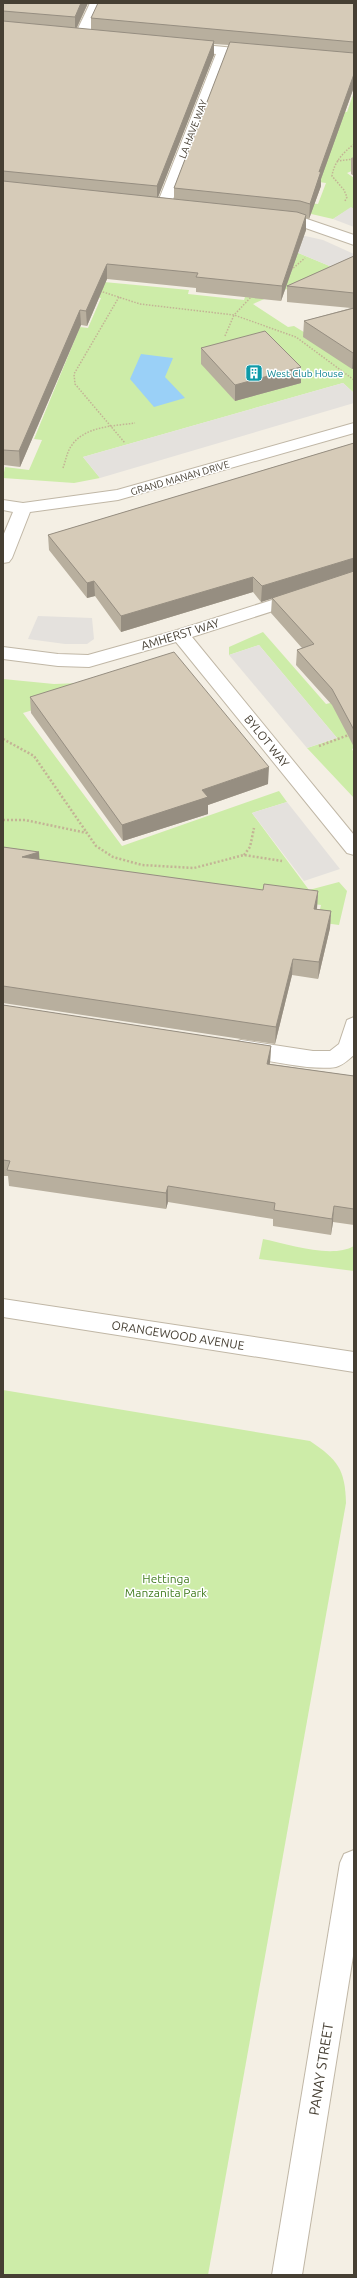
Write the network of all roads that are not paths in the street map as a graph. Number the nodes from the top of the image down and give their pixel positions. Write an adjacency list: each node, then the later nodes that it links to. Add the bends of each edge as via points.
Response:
1 (97, 3): 3 (street)
2 (65, 36): 3 (street)
3 (81, 37): 4 (street)
4 (97, 39)
5 (168, 45): 6 (street)
6 (224, 51): 7 (street); 9 (street, LA HAVE WAY)
7 (270, 55)
8 (147, 206): 9 (street)
9 (162, 207): 10 (street)
10 (178, 209)
11 (261, 218): 12 (street, via 299,222)
12 (354, 240)
13 (354, 428): 15 (street, GRAND MANAN DRIVE, via 118,495)
14 (3, 505): 15 (street, GRAND MANAN DRIVE)
15 (23, 508): 16 (street)
16 (3, 558)
17 (354, 579): 18 (street, AMHERST WAY)
18 (180, 635): 19 (street, AMHERST WAY, via 89,661); 20 (street, BYLOT WAY)
19 (3, 653)
20 (354, 848)
21 (354, 1025): 22 (street, via 349,1048 335,1059)
22 (220, 1045)
23 (3, 1308): 24 (street, ORANGEWOOD AVENUE)
24 (354, 1362)
25 (354, 1863): 26 (street, PANAY STREET)
26 (287, 2275)

